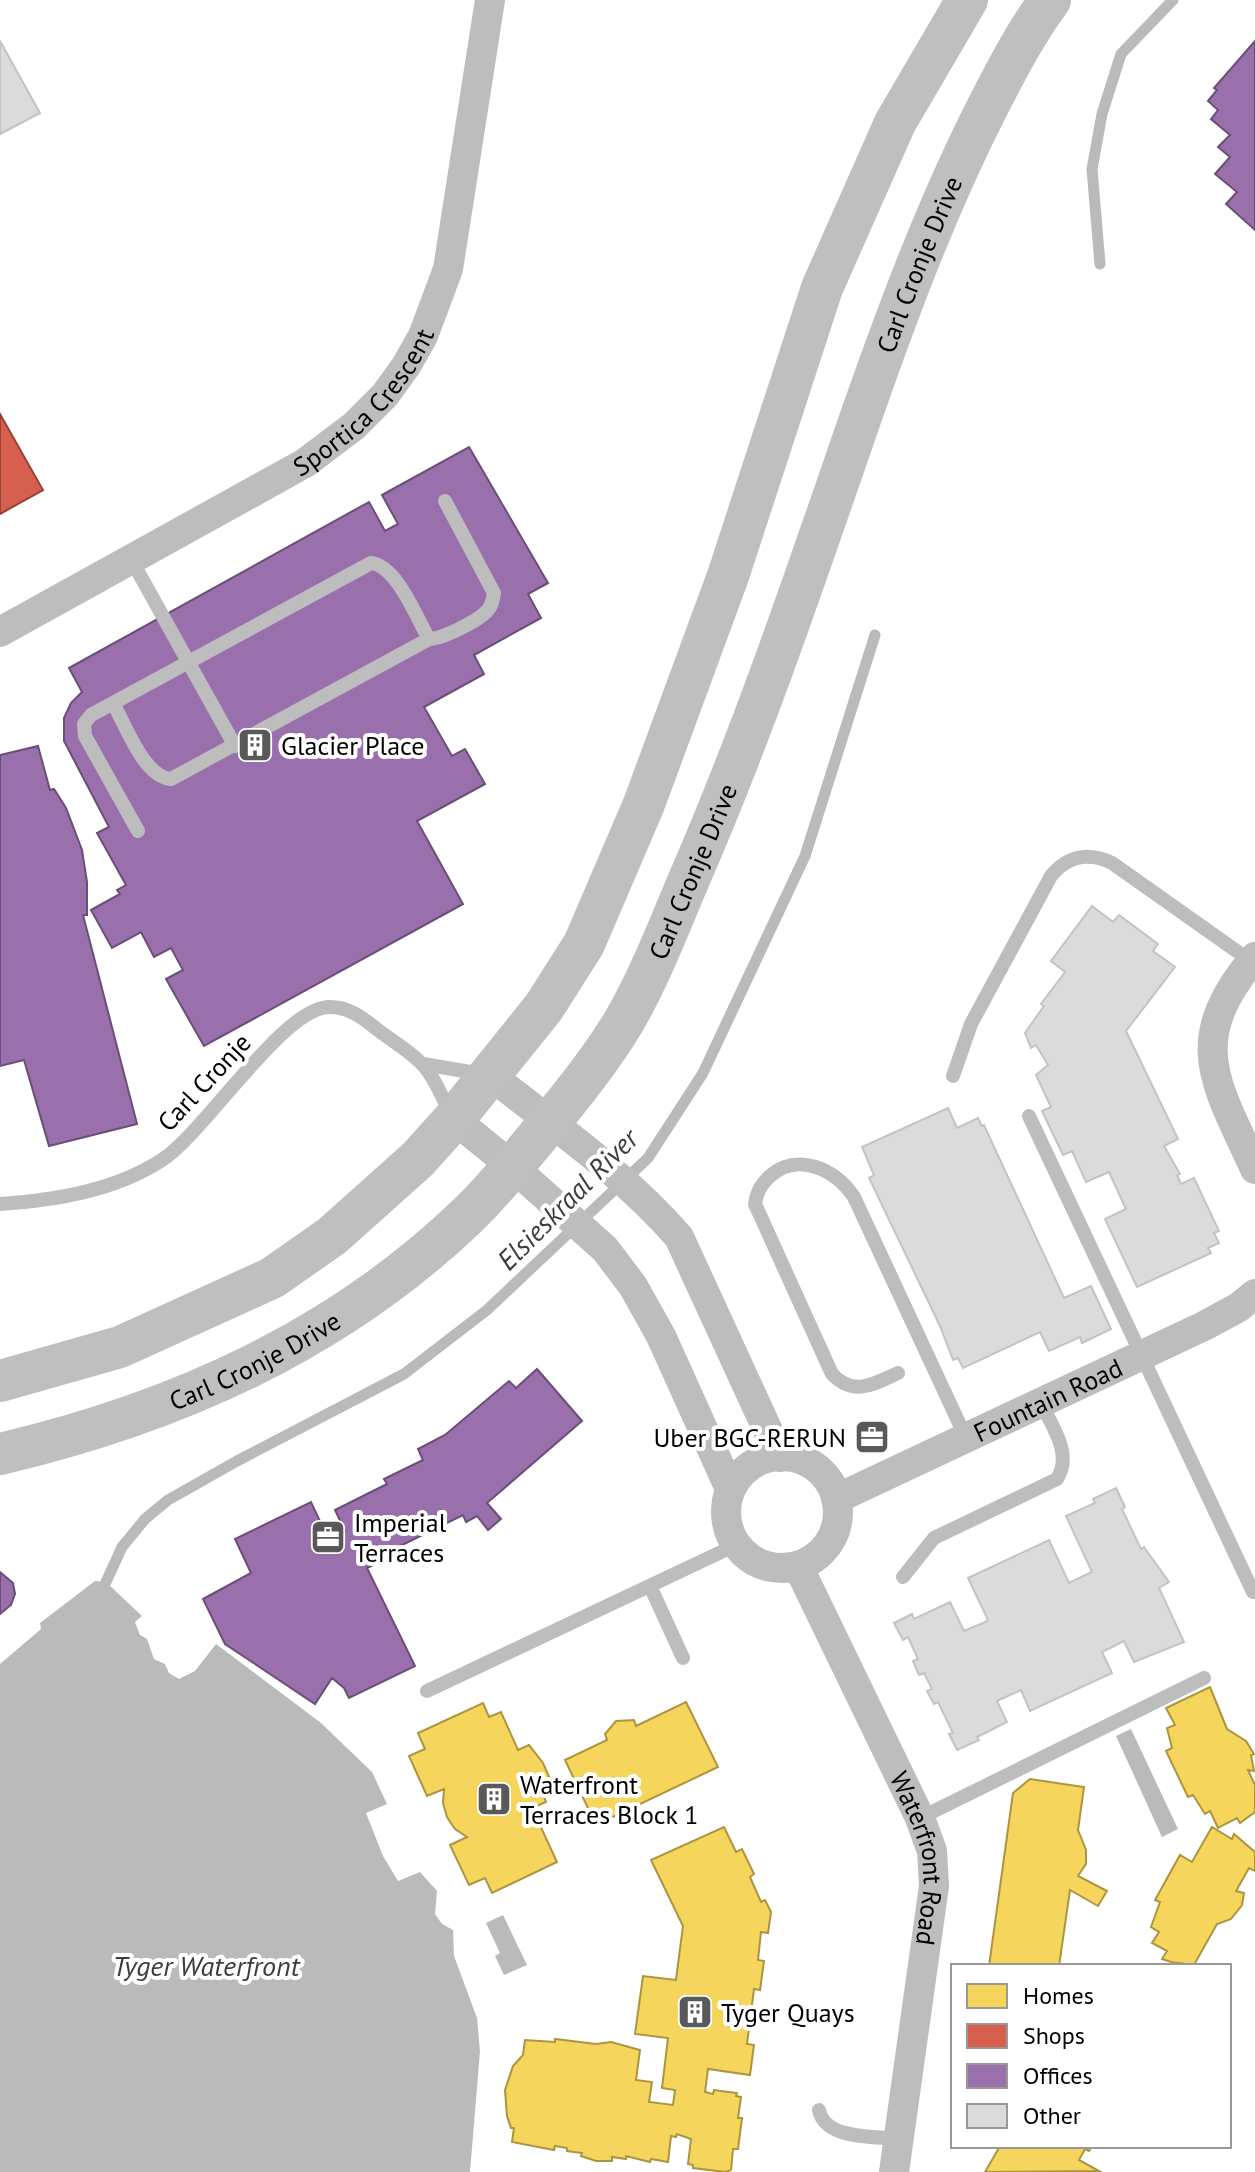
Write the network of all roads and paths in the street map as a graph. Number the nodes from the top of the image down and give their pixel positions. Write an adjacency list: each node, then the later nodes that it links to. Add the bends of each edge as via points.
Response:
1 (490, 0): 5 (street, Sportica Crescent, via 448,269 406,366 370,411 331,446)
2 (967, 0): 14 (main road, via 895,123 822,288 723,590 644,804 584,944 544,1007)
3 (1050, 0): 18 (main road, Carl Cronje Drive, via 1026,32 962,158 896,318 713,825 645,981 593,1068)
4 (445, 501): 7 (lane, via 491,585 493,602 482,615)
5 (131, 559): 6 (street, Sportica Crescent); 8 (lane)
6 (0, 632)
7 (429, 639): 8 (lane, via 392,575 371,563); 10 (lane)
8 (188, 662): 9 (lane); 10 (lane)
9 (113, 703): 10 (lane, via 149,768 163,778 180,777); 11 (lane, via 87,719 83,730)
10 (235, 746)
11 (138, 831)
12 (1253, 961): 15 (lane, via 1112,863 1099,857 1070,860 1043,889 971,1024); 20 (street, via 1223,1003 1211,1057 1222,1098)
13 (423, 1064): 14 (lane, Carl Cronje); 17 (lane, Carl Cronje); 21 (lane, Carl Cronje, via 355,1012 328,1006 298,1019 164,1159 125,1179 65,1198)
14 (490, 1075): 17 (main road); 18 (street)
15 (953, 1076)
16 (1029, 1116): 23 (lane)
17 (454, 1119): 19 (street); 25 (main road, via 332,1236 272,1278 120,1347)
18 (550, 1122): 19 (main road, Carl Cronje Drive); 29 (street, via 657,1212 679,1237)
19 (513, 1167): 28 (main road, Carl Cronje Drive, via 408,1266 282,1350 153,1410); 30 (street, via 605,1249 633,1286)
20 (1255, 1169)
21 (0, 1204)
22 (1255, 1294): 23 (street, Fountain Road)
23 (1142, 1355): 26 (street, Fountain Road); 36 (lane)
24 (898, 1373): 27 (lane, via 862,1388 845,1386 832,1374 757,1213 760,1187 781,1167 798,1163 828,1171 847,1186)
25 (0, 1381)
26 (1041, 1403): 27 (street, Fountain Road); 34 (lane, via 1065,1460 1057,1479 934,1538)
27 (966, 1438): 31 (street, Fountain Road)
28 (0, 1454)
29 (780, 1457): 30 (street, via 755,1463); 31 (street, via 819,1470)
30 (730, 1489): 32 (street, via 727,1526)
31 (836, 1499): 33 (street, via 836,1524 826,1547)
32 (736, 1545): 33 (street, via 762,1565); 35 (lane)
33 (798, 1566): 40 (street, Waterfront Road)
34 (903, 1577)
35 (650, 1586): 37 (lane); 39 (lane)
36 (1253, 1592)
37 (683, 1658)
38 (1204, 1678): 40 (lane)
39 (427, 1691)
40 (920, 1818): 42 (street, Waterfront Road, via 932,1851 934,1886)
41 (819, 2110): 42 (lane, via 825,2123 838,2131)
42 (899, 2139): 43 (street, Waterfront Road)
43 (894, 2172)

